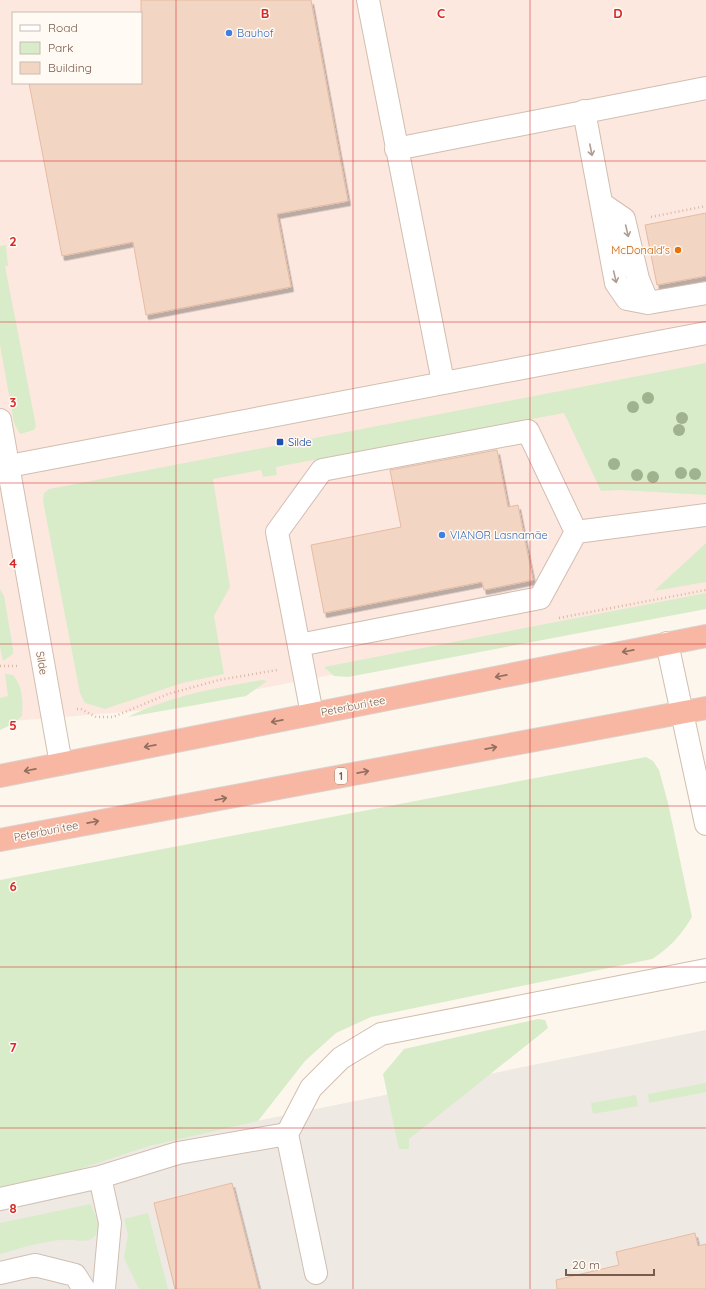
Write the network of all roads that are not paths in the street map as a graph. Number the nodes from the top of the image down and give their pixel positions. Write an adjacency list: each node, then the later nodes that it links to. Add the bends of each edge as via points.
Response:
1 (368, 0): 4 (street)
2 (706, 88): 3 (street)
3 (584, 112): 4 (street); 5 (street, one-way to 5, via 616,283 627,299 648,303)
4 (396, 149): 7 (street)
5 (706, 293)
6 (706, 333): 7 (street)
7 (443, 382): 9 (street)
8 (0, 420): 9 (street, Silde)
9 (4, 468): 18 (street, Silde)
10 (706, 515): 11 (street)
11 (576, 532): 14 (street, via 540,598); 14 (street, via 528,431 322,470 278,532)
12 (706, 636): 13 (highway, Peterburi tee)
13 (667, 643): 16 (street); 17 (highway, Peterburi tee, one-way to 17)
14 (299, 644): 17 (street)
15 (706, 708): 16 (highway, Peterburi tee / 1)
16 (682, 713): 20 (street); 21 (highway, Peterburi tee / 1, one-way to 16)
17 (312, 714): 18 (highway, Peterburi tee, one-way to 18)
18 (61, 764): 19 (highway, Peterburi tee, one-way to 19)
19 (0, 776)
20 (706, 824)
21 (0, 840)
22 (706, 970): 23 (street, via 381,1034 341,1058 311,1088)
23 (287, 1134): 24 (street, via 178,1153); 27 (street)
24 (100, 1177): 25 (street); 29 (street, via 110,1222)
25 (0, 1199)
26 (0, 1273): 28 (street, via 35,1265 75,1275)
27 (316, 1273)
28 (84, 1289)
29 (104, 1289)

